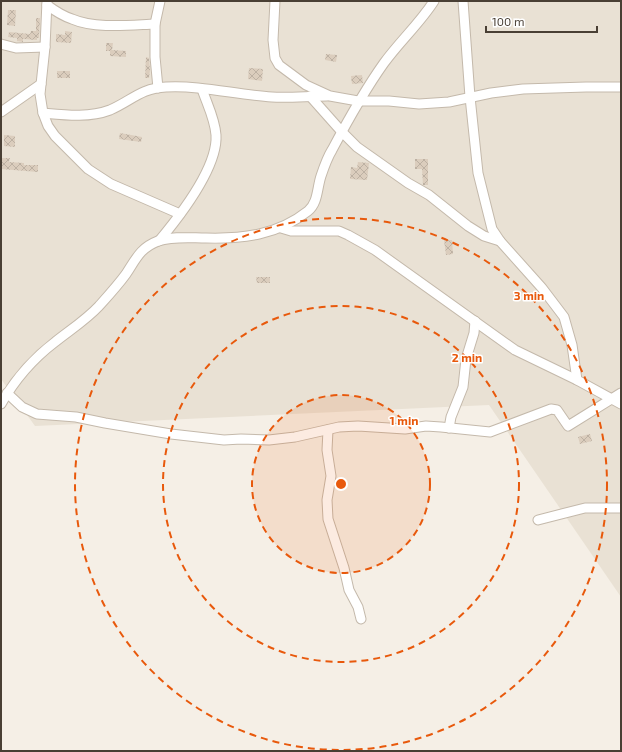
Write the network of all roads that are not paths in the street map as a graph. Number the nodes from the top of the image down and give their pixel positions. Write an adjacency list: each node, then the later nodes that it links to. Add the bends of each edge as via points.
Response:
1 (160, 1): 6 (street)
2 (275, 1): 14 (street, via 275,58 306,85)
3 (434, 1): 16 (street, via 385,62)
4 (463, 1): 15 (street)
5 (47, 3): 6 (street, via 72,20 86,23); 8 (street)
6 (155, 24): 11 (street)
7 (1, 44): 8 (street, via 16,48)
8 (45, 47): 9 (street)
9 (41, 84): 17 (street); 18 (street)
10 (621, 87): 15 (street, via 522,89)
11 (158, 88): 12 (street); 18 (street, via 135,95 110,110 97,113 73,116)
12 (202, 89): 13 (street, via 274,97); 20 (street, via 214,121 216,147 205,176)
13 (310, 96): 14 (street); 19 (street)
14 (330, 96): 16 (street)
15 (470, 97): 16 (street, via 449,102 419,104); 23 (street, via 478,173 492,229)
16 (358, 101): 19 (street)
17 (1, 112)
18 (43, 114): 20 (street, via 55,136 88,169 111,184)
19 (342, 132): 21 (street, via 321,176 314,206); 23 (street, via 357,147 408,184 429,195 468,226 484,236)
20 (180, 214): 22 (street)
21 (281, 228): 22 (street, via 244,237 174,238); 24 (street, via 291,231 339,231 348,235 375,250)
22 (158, 241): 26 (street, via 137,256 99,306 34,361)
23 (500, 241): 25 (street, via 564,317 572,345)
24 (475, 321): 25 (street, via 515,350); 31 (street, via 466,359 463,387)
25 (576, 380): 28 (street)
26 (7, 393): 29 (street); 32 (street, via 22,407 37,414 76,417 209,439 269,440)
27 (621, 393): 28 (street)
28 (612, 399): 30 (street); 31 (street, via 568,426 557,410 551,409 490,432)
29 (1, 404)
30 (621, 404)
31 (449, 428): 32 (street, via 358,426)
32 (328, 430): 35 (street, via 327,450 331,476 327,500 328,519 349,590)
33 (621, 508): 34 (street, via 585,508)
34 (538, 520)
35 (361, 619)

